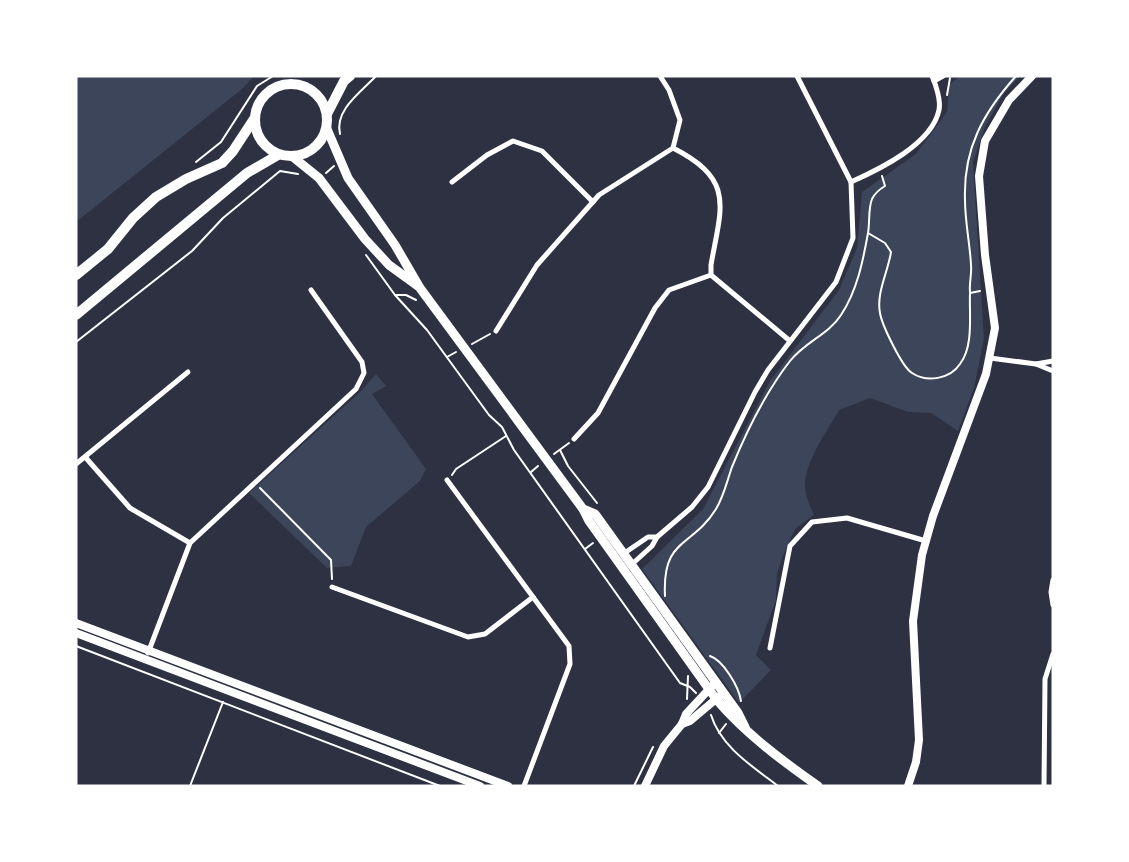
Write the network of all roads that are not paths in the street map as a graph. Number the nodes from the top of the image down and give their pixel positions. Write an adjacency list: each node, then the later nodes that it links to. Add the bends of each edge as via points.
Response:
1 (306, 76): 8 (main road)
2 (350, 76): 9 (main road, via 344,81)
3 (660, 76): 12 (street, via 680,120)
4 (797, 76): 16 (street)
5 (943, 76): 7 (street)
6 (1032, 76): 25 (street, via 1008,100 985,141 979,176 984,255 995,328)
7 (933, 78): 16 (street, via 940,109 932,129 879,169)
8 (296, 83): 9 (main road, via 311,89 322,100); 10 (main road, via 281,84 268,92 258,104)
9 (328, 114): 11 (main road)
10 (254, 119): 13 (main road, via 257,134 265,147); 18 (main road, via 222,163 156,197 133,218 108,249)
11 (327, 129): 14 (main road, via 320,143 308,153); 20 (main road, via 348,178 395,245)
12 (673, 148): 17 (street); 19 (street, via 695,159 714,179 722,204)
13 (278, 155): 14 (main road); 22 (main road, via 247,173)
14 (293, 157): 20 (main road, via 319,178 389,265)
15 (452, 182): 17 (street, via 487,155 512,141 542,151)
16 (851, 182): 24 (street, via 853,238 836,282)
17 (593, 202): 23 (street, via 537,265)
18 (76, 275)
19 (711, 275): 24 (street); 30 (street, via 669,290 598,413)
20 (420, 288): 34 (main road)
21 (311, 290): 37 (street, via 362,362 364,373 356,389)
22 (76, 315)
23 (496, 331)
24 (790, 341): 35 (street, via 755,392 708,487 692,507)
25 (990, 358): 27 (street); 36 (street)
26 (1053, 361): 27 (street)
27 (1036, 364): 28 (street)
28 (1053, 371)
29 (188, 372): 31 (street)
30 (574, 439)
31 (86, 458): 32 (street); 37 (street, via 130,508)
32 (76, 464)
33 (447, 480): 44 (street)
34 (583, 509): 38 (main road, via 595,514); 39 (main road)
35 (657, 538): 38 (street, via 648,538); 40 (street)
36 (926, 541): 48 (street, via 846,518 812,522 790,546); 60 (street, via 913,621 919,740)
37 (190, 543): 49 (street)
38 (624, 553): 39 (street); 40 (main road)
39 (616, 559): 41 (main road)
40 (632, 564): 41 (street); 52 (main road)
41 (624, 571): 52 (main road)
42 (1053, 580): 45 (street)
43 (332, 587): 44 (street, via 468,637 485,634)
44 (533, 596): 57 (street, via 569,646 570,664)
45 (1053, 605)
46 (76, 623): 49 (street)
47 (76, 633): 51 (street)
48 (770, 648)
49 (149, 650): 51 (street); 56 (street)
50 (1053, 654): 61 (street, via 1045,679)
51 (146, 658): 55 (street)
52 (712, 686): 53 (main road); 54 (street, via 686,714)
53 (719, 696): 54 (street); 59 (main road, via 733,720)
54 (682, 724): 58 (street, via 664,746)
55 (480, 786)
56 (508, 786)
57 (524, 786)
58 (645, 786)
59 (818, 786)
60 (908, 786)
61 (1044, 786)

